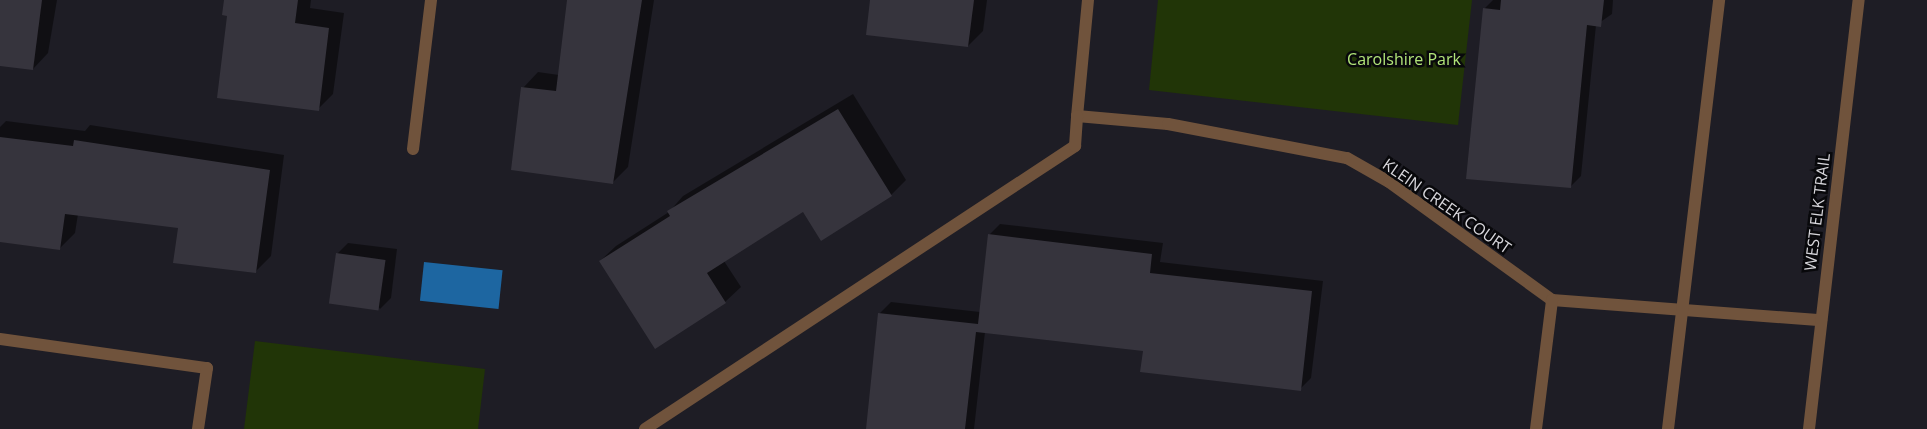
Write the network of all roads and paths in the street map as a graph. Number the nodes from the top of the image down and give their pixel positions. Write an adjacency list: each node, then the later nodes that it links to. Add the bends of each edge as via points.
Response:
1 (431, 0): 6 (street)
2 (1088, 0): 5 (street)
3 (1719, 0): 8 (street)
4 (1859, 0): 9 (street, WEST ELK TRAIL)
5 (1077, 116): 7 (street, KLEIN CREEK COURT, via 1168,124 1347,158 1389,182); 12 (street, via 1075,146)
6 (413, 149)
7 (1552, 300): 8 (street); 13 (street)
8 (1683, 309): 9 (street); 14 (street)
9 (1821, 320): 15 (street, WEST ELK TRAIL)
10 (0, 339): 11 (street, via 207,368)
11 (198, 429)
12 (646, 429)
13 (1536, 429)
14 (1668, 429)
15 (1809, 429)

